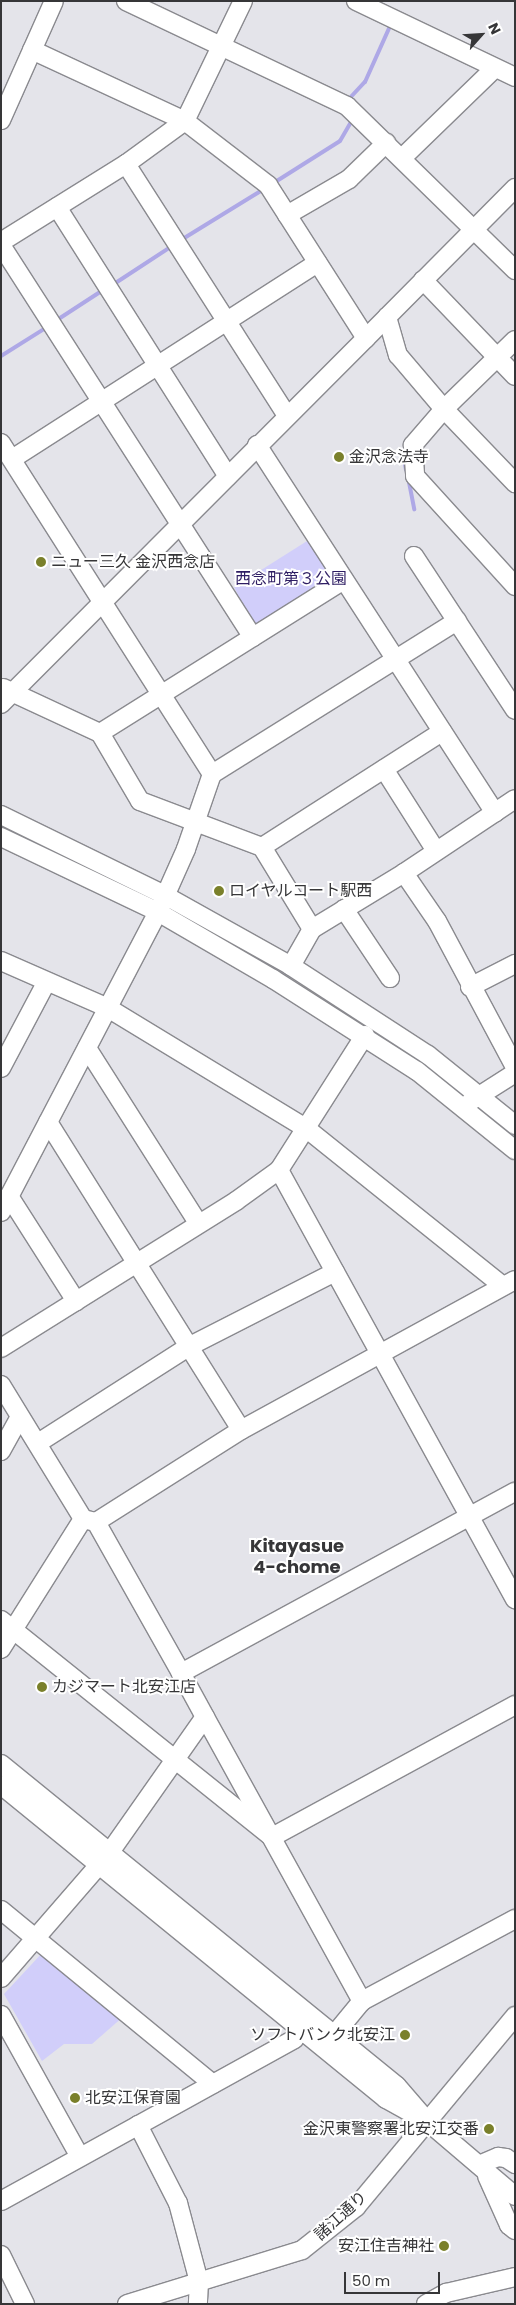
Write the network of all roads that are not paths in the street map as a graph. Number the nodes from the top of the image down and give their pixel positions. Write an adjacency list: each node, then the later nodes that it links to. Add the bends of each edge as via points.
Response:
1 (54, 1): 6 (street)
2 (126, 1): 5 (street)
3 (242, 1): 5 (street)
4 (362, 2): 7 (street)
5 (221, 46): 10 (street); 11 (street, via 347,106)
6 (32, 50): 9 (street); 10 (street)
7 (494, 68): 8 (street); 12 (street)
8 (515, 77)
9 (1, 120)
10 (185, 121): 13 (street); 16 (street, via 268,185)
11 (386, 142): 12 (street); 16 (street, via 349,179)
12 (402, 158): 17 (street)
13 (126, 164): 15 (street); 23 (street)
14 (515, 188): 17 (street)
15 (57, 207): 18 (street); 27 (street)
16 (287, 215): 19 (street)
17 (474, 229): 20 (street); 21 (street)
18 (1, 243): 29 (street)
19 (317, 263): 23 (street); 24 (street)
20 (515, 270)
21 (423, 280): 22 (street); 26 (street)
22 (387, 318): 24 (street); 30 (street, via 398,355)
23 (226, 321): 27 (street); 31 (street)
24 (366, 338): 31 (street)
25 (515, 340): 26 (street)
26 (493, 355): 28 (street); 30 (street)
27 (158, 365): 29 (street); 34 (street)
28 (515, 376)
29 (102, 401): 33 (street); 36 (street)
30 (441, 405): 35 (street); 39 (street, via 413,445 415,476)
31 (287, 416): 32 (street)
32 (257, 445): 34 (street); 38 (street)
33 (4, 450): 40 (street)
34 (228, 476): 36 (street)
35 (515, 483)
36 (180, 524): 40 (street); 42 (street)
37 (414, 556): 41 (street)
38 (344, 580): 42 (street); 43 (street)
39 (515, 586)
40 (103, 601): 44 (street); 45 (street)
41 (457, 621): 43 (street); 46 (street)
42 (253, 637): 44 (street)
43 (394, 658): 47 (street); 50 (street)
44 (163, 693): 48 (street); 50 (street)
45 (5, 695): 48 (street)
46 (515, 710)
47 (442, 732): 49 (street); 52 (street)
48 (100, 733): 54 (street, via 140,801)
49 (384, 769): 56 (street); 57 (street)
50 (212, 774): 54 (street)
51 (515, 799): 52 (street)
52 (495, 813): 57 (street)
53 (1, 815): 59 (street)
54 (195, 822): 56 (street); 59 (street)
55 (1, 837): 61 (street)
56 (262, 847): 62 (street)
57 (436, 851): 58 (street)
58 (404, 873): 60 (street); 68 (street, via 437,920)
59 (166, 896): 61 (street); 65 (street)
60 (344, 909): 62 (street); 66 (street)
61 (158, 912): 69 (street); 70 (street)
62 (312, 929): 65 (street)
63 (1, 962): 67 (street)
64 (515, 964): 68 (street)
65 (291, 966): 75 (street, via 376,1019)
66 (390, 978)
67 (46, 983): 69 (street); 73 (street)
68 (470, 987): 72 (street)
69 (108, 1008): 71 (street); 79 (street)
70 (365, 1035): 76 (street); 79 (street)
71 (87, 1048): 77 (street); 83 (street)
72 (515, 1067)
73 (1, 1068)
74 (515, 1073): 75 (street)
75 (480, 1094): 76 (street); 78 (street)
76 (463, 1106): 80 (street)
77 (48, 1122): 82 (street); 84 (street)
78 (515, 1125)
79 (307, 1129): 81 (street); 86 (street)
80 (515, 1150)
81 (279, 1170): 83 (street); 85 (street)
82 (5, 1204): 87 (street)
83 (198, 1223): 84 (street)
84 (136, 1264): 87 (street); 88 (street)
85 (335, 1272): 88 (street); 90 (street)
86 (509, 1283): 90 (street)
87 (76, 1301): 89 (street)
88 (188, 1347): 93 (street); 94 (street)
89 (1, 1348)
90 (380, 1353): 93 (street); 97 (street)
91 (1, 1385): 92 (street)
92 (20, 1417): 94 (street); 95 (street)
93 (241, 1430): 98 (street)
94 (38, 1443): 98 (street)
95 (1, 1451)
96 (515, 1492): 97 (street)
97 (469, 1516): 99 (street); 102 (street)
98 (89, 1521): 100 (street); 102 (street)
99 (515, 1599)
100 (8, 1625): 101 (street); 105 (street)
101 (1, 1649)
102 (181, 1673): 104 (street)
103 (515, 1705): 108 (street)
104 (205, 1717): 105 (street); 108 (street)
105 (176, 1758): 108 (street); 109 (street)
106 (1, 1764): 109 (street)
107 (1, 1786): 109 (street)
108 (272, 1837): 114 (street)
109 (104, 1858): 112 (street); 117 (street)
110 (1, 1910): 112 (street)
111 (515, 1919): 114 (street)
112 (35, 1938): 113 (street); 119 (street)
113 (1, 1978)
114 (362, 2001): 118 (street)
115 (1, 2014): 123 (street)
116 (515, 2016): 120 (street, 諸江通り)
117 (307, 2024): 118 (street); 119 (street, via 294,2039); 120 (street, via 386,2099)
118 (334, 2035): 120 (street, via 397,2086)
119 (213, 2084): 121 (street)
120 (428, 2122): 124 (street); 130 (street, 諸江通り, via 356,2207 302,2250)
121 (138, 2125): 123 (street); 130 (street, via 178,2203)
122 (512, 2156): 124 (street)
123 (80, 2157): 126 (street)
124 (482, 2168): 125 (street); 127 (street, via 509,2225)
125 (515, 2196)
126 (1, 2201)
127 (515, 2230)
128 (1, 2255): 131 (street)
129 (515, 2277): 134 (street, via 446,2292)
130 (200, 2282): 132 (street, 諸江通り); 133 (street)
131 (25, 2304)
132 (127, 2304)
133 (198, 2304)
134 (426, 2304)

